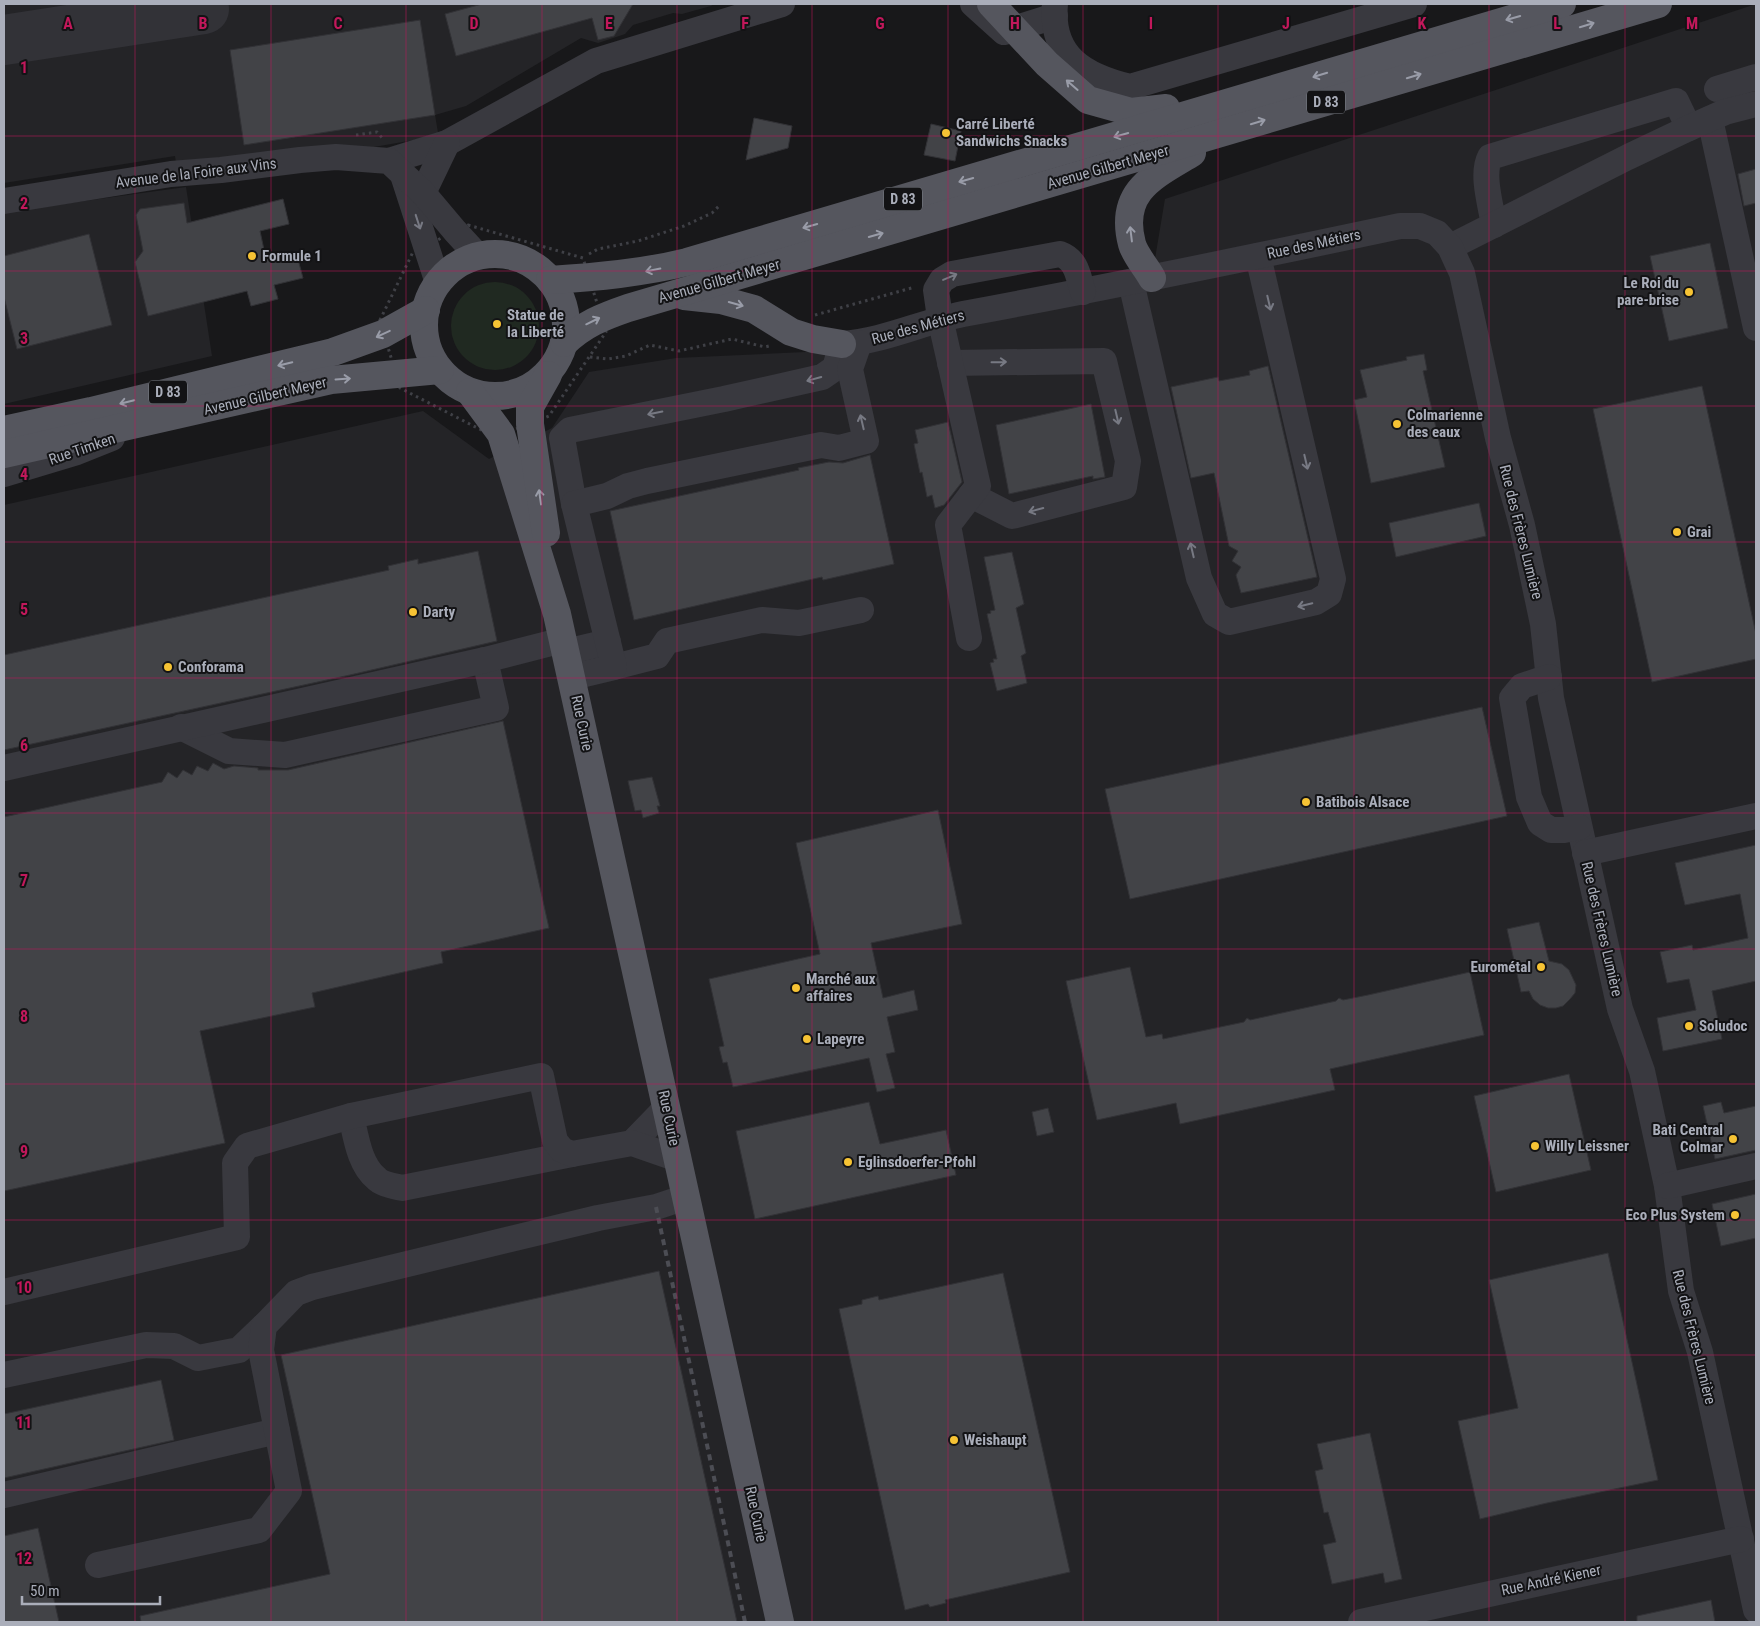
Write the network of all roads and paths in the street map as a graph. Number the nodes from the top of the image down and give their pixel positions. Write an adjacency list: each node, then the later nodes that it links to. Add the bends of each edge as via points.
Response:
1 (782, 4): 15 (street, Avenue de la Foire aux Vins, via 596,61)
2 (973, 4): 8 (street, via 1004,32)
3 (991, 4): 8 (main road)
4 (1414, 4): 7 (street, via 1130,87 1106,81 1085,70 1068,55 1056,34)
5 (1562, 4): 11 (main road, Avenue Gilbert Meyer / D 83, one-way to 11)
6 (1658, 4): 14 (main road, Avenue Gilbert Meyer / D 83, one-way to 6)
7 (1055, 10): 8 (street)
8 (1014, 29): 11 (main road, one-way to 8, via 1131,112 1088,100)
9 (1756, 77): 10 (street)
10 (1717, 89)
11 (1252, 96): 26 (main road, Avenue Gilbert Meyer / D 83, one-way to 26, via 687,262 644,272)
12 (1756, 104): 13 (street)
13 (1699, 124): 20 (street); 20 (street, via 1676,101 1490,156 1486,172); 35 (street)
14 (1228, 132): 28 (main road, one-way to 14, via 1128,215 1136,194 1151,177); 31 (main road, Avenue Gilbert Meyer / D 83, one-way to 14)
15 (448, 143): 16 (street, Avenue de la Foire aux Vins); 17 (street)
16 (396, 168): 17 (street); 18 (street, Avenue de la Foire aux Vins, via 336,157 300,160 171,174); 22 (street, one-way to 22)
17 (423, 193): 21 (street)
18 (4, 201)
19 (720, 205): 26 (path, via 712,213 684,226 638,241 598,248)
20 (1494, 225): 23 (street)
21 (455, 231): 22 (path); 24 (street); 26 (path, via 468,225)
22 (426, 245): 29 (street); 36 (path, via 413,252 380,320)
23 (1450, 247): 25 (street, Rue des Métiers, via 1437,233 1420,226 1400,226); 58 (street, Rue des Frères Lumière, via 1462,273 1498,438 1522,525 1543,624)
24 (478, 256): 27 (main road, via 498,254 518,258 536,266); 29 (main road, via 463,261)
25 (1258, 256): 28 (street, Rue des Métiers); 28 (street, one-way to 28, via 1333,579 1329,594 1316,602 1229,622 1214,614 1199,578)
26 (586, 268): 27 (main road, Avenue Gilbert Meyer / D 83); 33 (path)
27 (550, 280): 37 (main road, via 562,299 566,321)
28 (1141, 280): 30 (street, Rue des Métiers)
29 (438, 282): 32 (main road)
30 (1083, 292): 34 (street, Rue des Métiers); 34 (street, one-way to 30, via 936,290 942,280 952,274 1060,254 1069,257 1075,266)
31 (670, 295): 33 (main road, Avenue Gilbert Meyer / D 83); 38 (main road, one-way to 38, via 721,300 754,309 791,332 813,339)
32 (426, 310): 36 (main road, Avenue Gilbert Meyer / D 83); 41 (main road, via 424,331 429,352)
33 (602, 317): 37 (main road, Avenue Gilbert Meyer / D 83, one-way to 33); 45 (path, via 606,332 590,357 549,416)
34 (940, 318): 38 (street, Rue des Métiers, via 874,340); 39 (street)
35 (1756, 328)
36 (383, 334): 42 (path); 46 (main road, Avenue Gilbert Meyer / D 83, one-way to 46, via 332,352)
37 (564, 342): 40 (main road)
38 (850, 343): 51 (street, one-way to 51, via 835,368 822,377 570,430 562,438); 51 (street, one-way to 38, via 607,496 637,483 821,445 839,448 866,441 850,369)
39 (950, 363): 50 (street, via 978,486); 50 (street, one-way to 50, via 1104,361 1128,461 1124,487 1012,516)
40 (553, 367): 43 (main road, via 536,383 516,393 493,396); 45 (main road, Rue Curie, via 530,407)
41 (440, 370): 42 (main road, Avenue Gilbert Meyer / D 83); 43 (main road)
42 (396, 375): 44 (main road, Avenue Gilbert Meyer / D 83, one-way to 42, via 331,380); 47 (path, via 400,388 491,435)
43 (470, 392): 47 (main road, Rue Curie)
44 (159, 420): 48 (main road, Avenue Gilbert Meyer / D 83); 49 (street, Rue Timken, via 77,452)
45 (530, 424): 47 (path); 55 (main road, Rue Curie, one-way to 45)
46 (4, 430)
47 (501, 434): 55 (main road, Rue Curie)
48 (4, 454)
49 (4, 474)
50 (972, 495): 53 (street, via 948,525)
51 (574, 504): 54 (street)
52 (861, 610): 57 (street, via 800,623 762,620 667,641 658,656)
53 (969, 638)
54 (608, 642): 55 (street); 57 (street)
55 (564, 646): 56 (street); 57 (street); 64 (main road, Rue Curie)
56 (485, 660): 59 (street); 59 (street, via 496,708 285,755 229,752)
57 (614, 667)
58 (1549, 677): 62 (street, Rue des Frères Lumière); 62 (street, via 1522,686 1512,698 1528,797 1540,823 1551,830)
59 (181, 727): 60 (street)
60 (4, 768)
61 (1756, 816): 63 (street)
62 (1579, 827): 63 (street, Rue des Frères Lumière)
63 (1585, 854): 70 (street, Rue des Frères Lumière, via 1620,1009 1642,1071)
64 (666, 1108): 66 (street); 68 (main road, Rue Curie)
65 (351, 1116): 67 (street, via 364,1163 376,1179 402,1188); 67 (street, via 540,1076 555,1141 562,1150); 72 (street, via 247,1146 235,1163 237,1237)
66 (632, 1143): 67 (street); 68 (street)
67 (572, 1154)
68 (678, 1159): 71 (main road, Rue Curie)
69 (1756, 1166): 70 (street)
70 (1667, 1186): 77 (street, Rue des Frères Lumière, via 1681,1291 1700,1352)
71 (686, 1198): 73 (street, via 312,1287 296,1293); 81 (main road, Rue Curie)
72 (4, 1292)
73 (264, 1326): 74 (street, via 239,1350 198,1358 174,1346 146,1345); 75 (street, via 262,1350)
74 (4, 1375)
75 (277, 1431): 76 (street); 78 (street, via 289,1491 259,1530)
76 (4, 1495)
77 (1740, 1539): 79 (street, Rue des Frères Lumière); 80 (street, Rue André Kiener)
78 (98, 1565)
79 (1756, 1610)
80 (1436, 1614): 82 (street, Rue André Kiener)
81 (780, 1622)
82 (1361, 1622)

